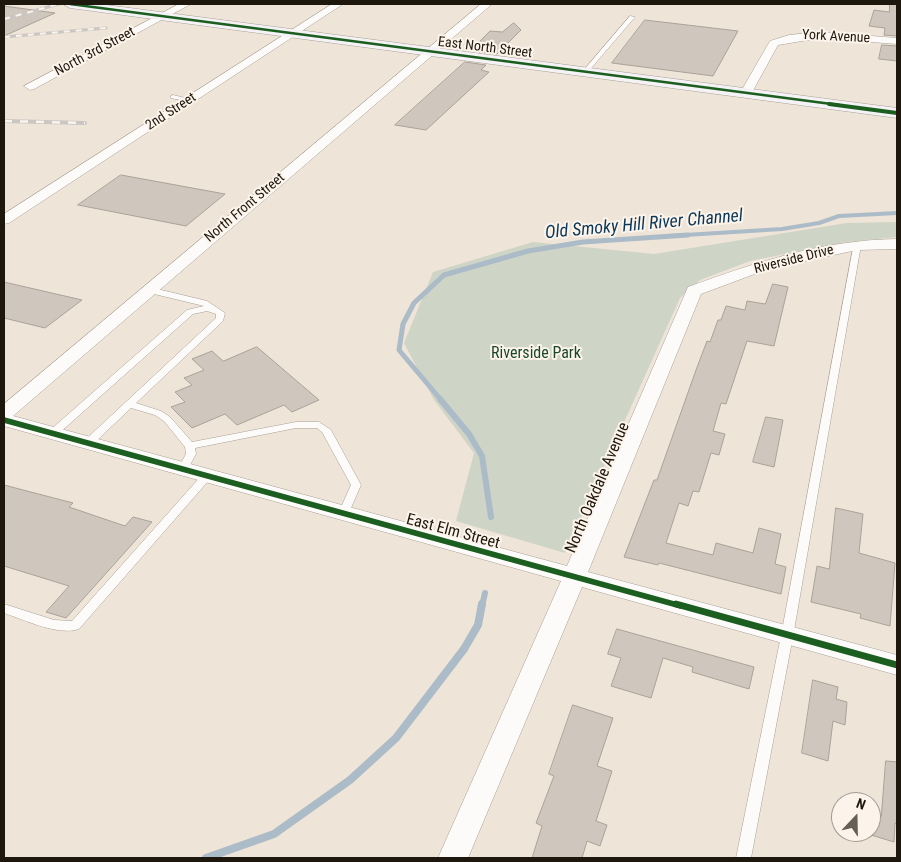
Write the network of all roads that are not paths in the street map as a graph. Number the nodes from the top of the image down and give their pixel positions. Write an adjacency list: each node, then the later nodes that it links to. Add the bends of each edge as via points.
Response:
1 (70, 4): 5 (street, East North Street)
2 (186, 4): 5 (street, North 3rd Street)
3 (338, 4): 7 (street, 2nd Street)
4 (488, 4): 9 (street, North Front Street)
5 (162, 16): 7 (street, East North Street); 11 (street, North 3rd Street)
6 (632, 17): 10 (lane)
7 (292, 33): 9 (street, East North Street); 14 (street, 2nd Street)
8 (897, 41): 12 (street, York Avenue, via 834,34 795,35 774,43)
9 (429, 52): 10 (street, East North Street); 19 (street, North Front Street)
10 (585, 72): 12 (street, East North Street)
11 (30, 86)
12 (746, 93): 15 (street, East North Street)
13 (173, 97): 14 (lane)
14 (190, 100): 16 (street, 2nd Street)
15 (897, 113)
16 (4, 220)
17 (897, 244): 18 (street, Riverside Drive)
18 (857, 245): 20 (street, Riverside Drive, via 763,265); 33 (lane)
19 (149, 290): 21 (lane, via 204,303); 23 (street, North Front Street)
20 (694, 291): 31 (street, North Oakdale Avenue)
21 (215, 309): 22 (lane, via 221,313 220,319); 25 (lane, via 190,312)
22 (129, 404): 26 (lane); 27 (lane, via 166,419)
23 (4, 414)
24 (4, 420): 25 (street, East Elm Street)
25 (53, 433): 26 (street, East Elm Street)
26 (88, 443): 28 (street, East Elm Street)
27 (190, 446): 28 (lane, via 191,454); 30 (lane, via 296,425 319,426 326,430 356,485)
28 (182, 470): 29 (street, East Elm Street)
29 (206, 476): 30 (street, East Elm Street); 32 (lane, via 75,626 54,626)
30 (343, 514): 31 (street, East Elm Street)
31 (574, 578): 33 (street, East Elm Street); 35 (street, North Oakdale Avenue)
32 (4, 609)
33 (787, 636): 34 (street, East Elm Street); 36 (lane)
34 (897, 665)
35 (453, 858)
36 (744, 858)

